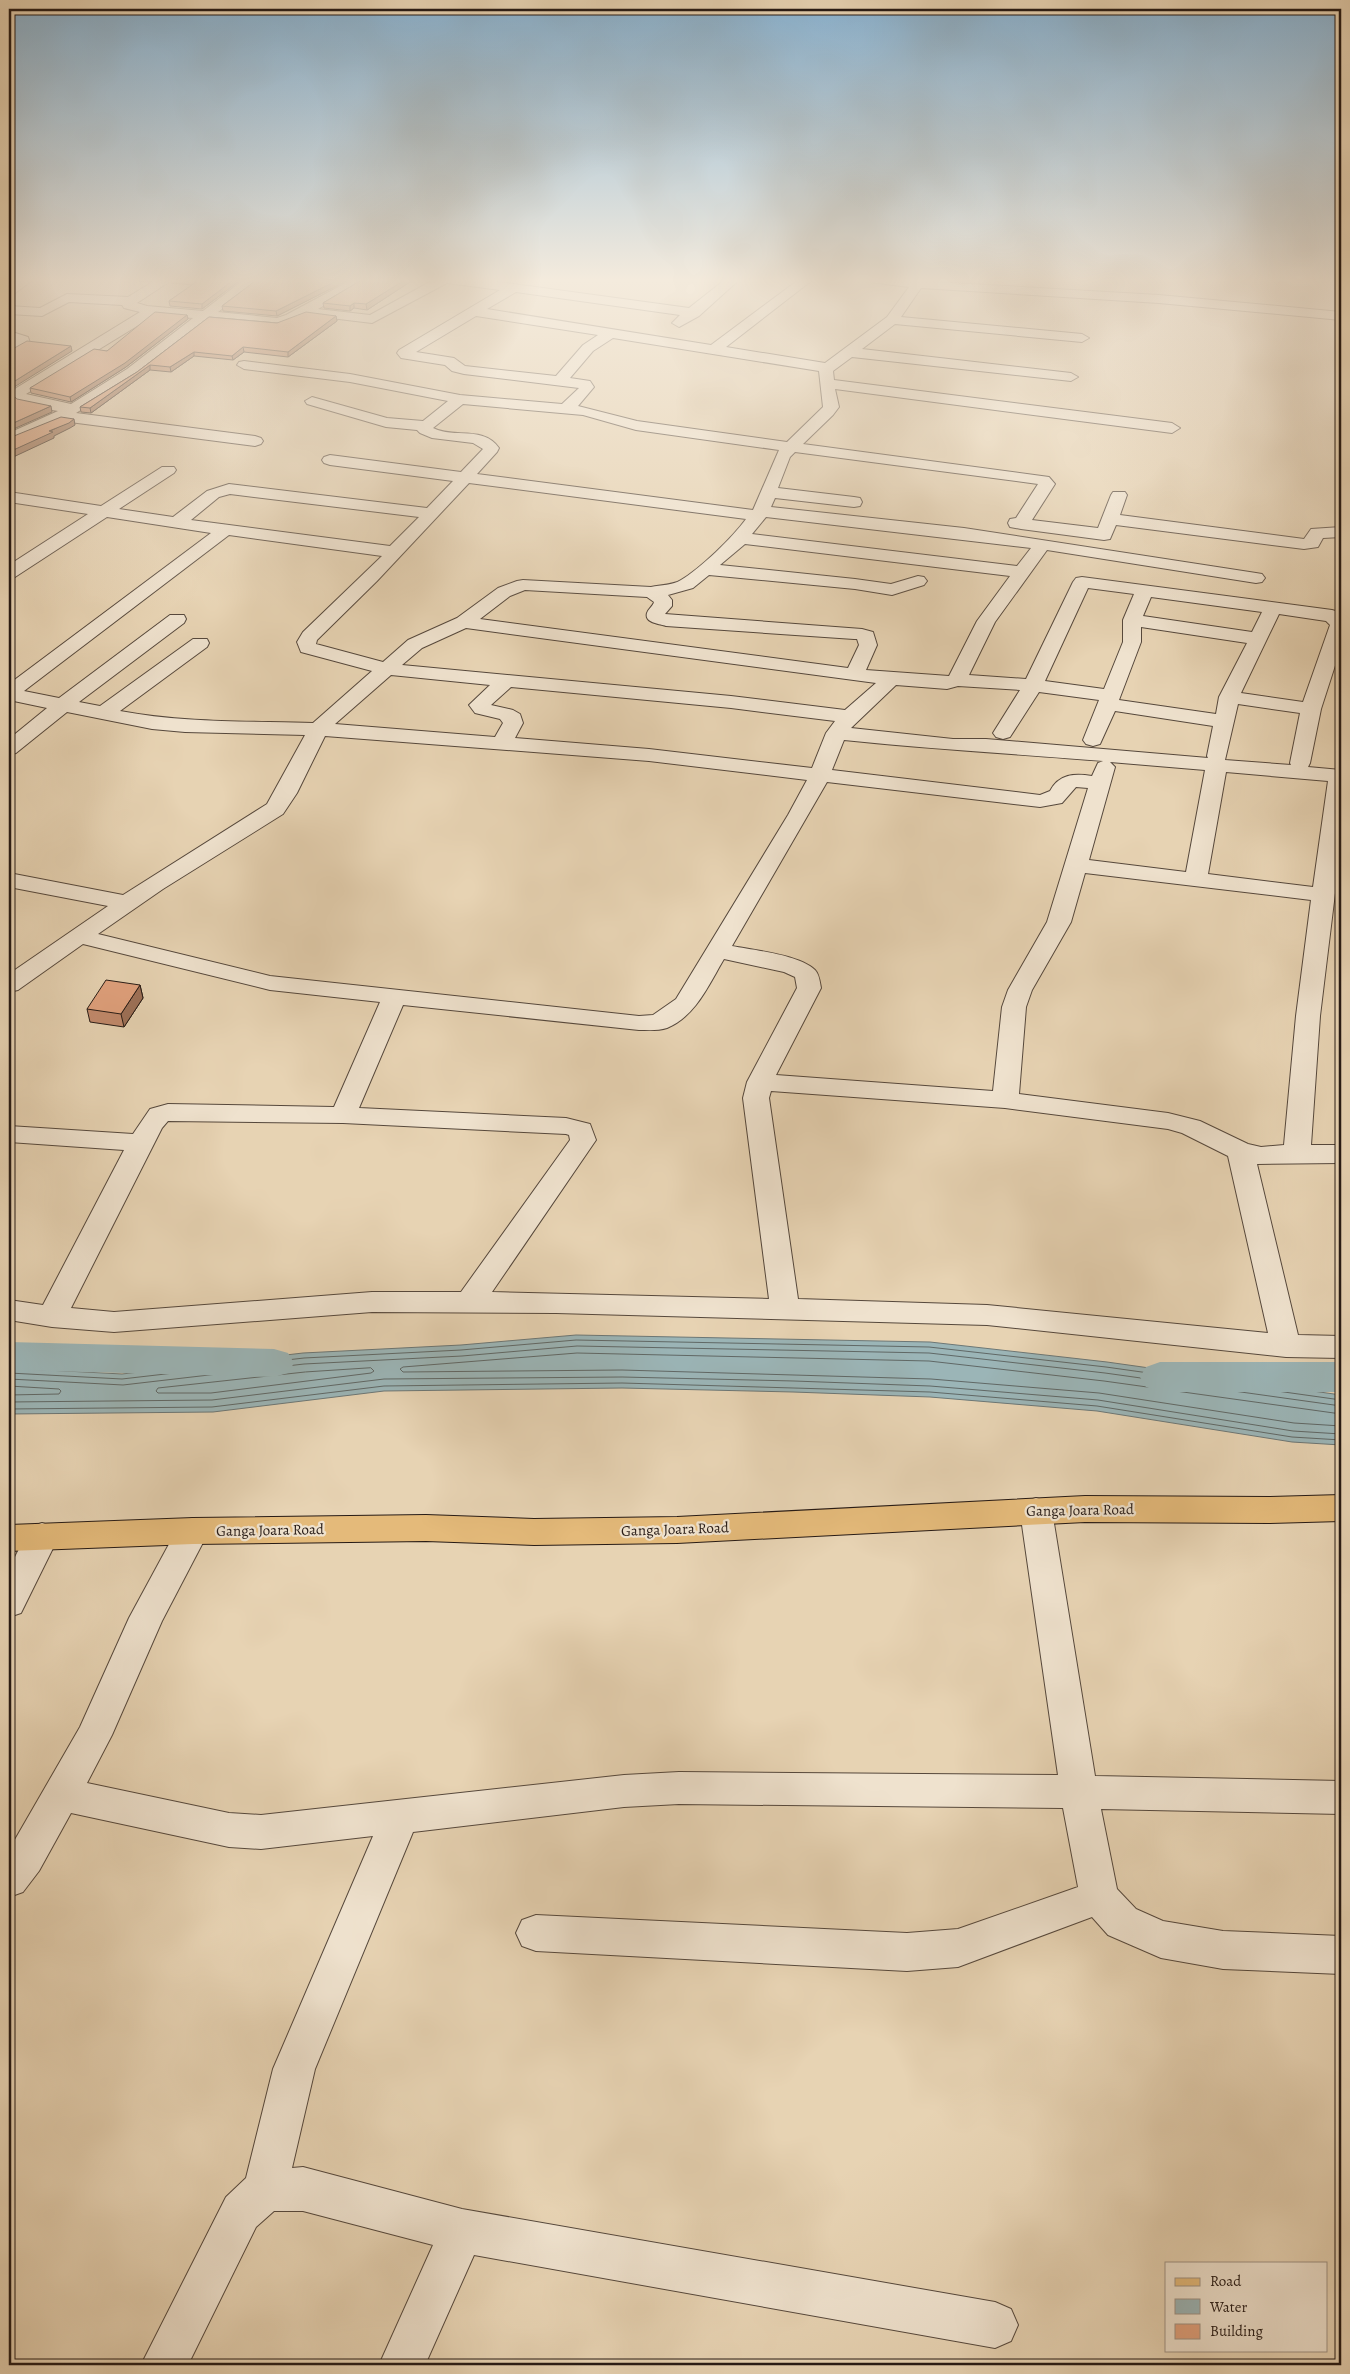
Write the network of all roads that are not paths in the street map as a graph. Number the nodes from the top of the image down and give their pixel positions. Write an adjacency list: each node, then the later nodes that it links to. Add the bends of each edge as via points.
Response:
1 (25, 389): 12 (street, via 17,396)
2 (102, 389): 12 (street)
3 (409, 389): 8 (street)
4 (425, 389): 8 (street)
5 (585, 389): 11 (street)
6 (829, 389): 17 (street, via 831,406 828,412)
7 (912, 389): 14 (street)
8 (421, 391): 9 (street)
9 (460, 398): 11 (street); 13 (street)
10 (312, 401): 13 (street, via 386,422)
11 (567, 408): 17 (street, via 636,424)
12 (66, 413): 15 (street); 16 (street)
13 (426, 426): 20 (street, via 428,432 480,440 491,448)
14 (1172, 428)
15 (9, 438)
16 (255, 441)
17 (789, 447): 21 (street); 32 (street, via 1043,480 1047,484)
18 (330, 460): 20 (street)
19 (168, 470): 26 (street)
20 (464, 477): 27 (street); 29 (street)
21 (768, 492): 25 (street); 29 (street)
22 (1119, 495): 33 (street)
23 (9, 497): 26 (street)
24 (339, 502): 27 (street); 28 (street); 31 (street, via 229,489 214,494)
25 (866, 504)
26 (103, 513): 31 (street); 44 (street)
27 (432, 513): 40 (street)
28 (326, 514)
29 (759, 514): 37 (street); 39 (street, via 964,533)
30 (1002, 521): 32 (street)
31 (176, 524): 35 (street)
32 (1021, 524): 33 (street)
33 (1107, 526): 36 (street, via 1304,544 1312,543 1317,533); 41 (street)
34 (314, 527): 38 (street)
35 (226, 530): 38 (street); 61 (street)
36 (1341, 532)
37 (741, 538): 42 (street); 43 (street)
38 (302, 540): 40 (street)
39 (1043, 544): 41 (street); 43 (street)
40 (394, 552): 55 (street, via 306,642 308,648 318,652)
41 (1097, 553): 45 (street)
42 (704, 569): 46 (street, via 892,590); 48 (street, via 687,584)
43 (1022, 572): 59 (street, via 986,621)
44 (9, 573)
45 (1256, 578)
46 (918, 581)
47 (1145, 590): 49 (street); 51 (street); 60 (street, via 1082,582)
48 (651, 592): 52 (street, via 524,585 504,592); 56 (street, via 663,600 656,617 666,620 866,636 868,645)
49 (1273, 608): 53 (street); 65 (street, via 1332,616 1338,625)
50 (177, 619): 64 (street)
51 (1132, 620): 53 (street); 63 (street, via 1132,642)
52 (464, 622): 55 (street, via 415,644); 56 (street)
53 (1258, 639): 62 (street)
54 (200, 643): 66 (street)
55 (386, 669): 58 (street); 69 (street)
56 (855, 674): 57 (street)
57 (891, 678): 59 (street, via 947,683); 67 (street)
58 (506, 680): 67 (street); 72 (street, via 479,705 482,709 513,718)
59 (957, 680): 60 (street)
60 (1033, 685): 63 (street); 71 (street)
61 (9, 694): 64 (street)
62 (1229, 697): 65 (street); 68 (street)
63 (1110, 700): 68 (street); 73 (street)
64 (63, 705): 66 (street); 74 (street)
65 (1311, 708): 76 (street)
66 (104, 714): 69 (street, via 185,726)
67 (850, 717): 70 (street)
68 (1222, 721): 75 (street)
69 (318, 729): 72 (street); 84 (street, via 275,809)
70 (836, 733): 73 (street, via 953,745); 77 (street)
71 (1004, 733)
72 (502, 743): 77 (street, via 649,755)
73 (1101, 748): 75 (street); 79 (street)
74 (9, 749)
75 (1217, 760): 78 (street); 82 (street)
76 (1300, 763)
77 (819, 775): 79 (street, via 1040,801 1058,797 1065,784 1073,781); 86 (street, via 799,815)
78 (1340, 776): 83 (street)
79 (1100, 784): 80 (street)
80 (1076, 865): 82 (street); 90 (street, via 1059,922 1020,990 1014,1007)
81 (9, 880): 84 (street)
82 (1196, 881): 83 (street)
83 (1323, 895): 95 (street, via 1308,1016)
84 (127, 903): 85 (street)
85 (78, 936): 87 (street); 88 (street, via 270,983)
86 (718, 950): 88 (street, via 685,1004 659,1022 639,1023); 89 (street, via 792,966 806,974 810,988)
87 (9, 985)
88 (395, 995): 91 (street)
89 (760, 1082): 90 (street); 99 (street, via 756,1098 758,1119)
90 (1005, 1100): 94 (street, via 1168,1121 1190,1127)
91 (343, 1115): 93 (street, via 168,1112 159,1115); 97 (street, via 566,1126 581,1130 583,1140)
92 (9, 1134): 93 (street)
93 (141, 1143): 100 (street)
94 (1240, 1151): 95 (street, via 1262,1156); 101 (street)
95 (1297, 1153): 96 (street)
96 (1341, 1154)
97 (469, 1303): 99 (street); 100 (street, via 372,1302 114,1322)
98 (9, 1310): 100 (street)
99 (786, 1310): 101 (street, via 987,1315)
100 (52, 1316)
101 (1286, 1346): 102 (street)
102 (1341, 1347)
103 (1341, 1508): 104 (main road, Ganga Joara Road)
104 (1036, 1511): 105 (main road, Ganga Joara Road, via 668,1530 534,1532 426,1528); 109 (street)
105 (193, 1532): 106 (main road, Ganga Joara Road); 110 (street, via 146,1618 94,1735)
106 (42, 1536): 107 (main road, Ganga Joara Road); 108 (street)
107 (9, 1538)
108 (9, 1603)
109 (1079, 1792): 111 (street); 112 (street, via 679,1788 624,1791); 114 (street)
110 (61, 1794): 112 (street, via 229,1830 270,1831); 113 (street, via 25,1859)
111 (1341, 1797)
112 (400, 1817): 117 (street, via 294,2070)
113 (9, 1879)
114 (1099, 1897): 115 (street, via 958,1948 907,1952); 116 (street, via 1122,1922 1160,1939 1223,1950)
115 (536, 1933)
116 (1341, 1955)
117 (265, 2190): 118 (street, via 303,2189); 120 (street, via 242,2212)
118 (462, 2231): 119 (street); 121 (street)
119 (995, 2325)
120 (164, 2365)
121 (402, 2365)

